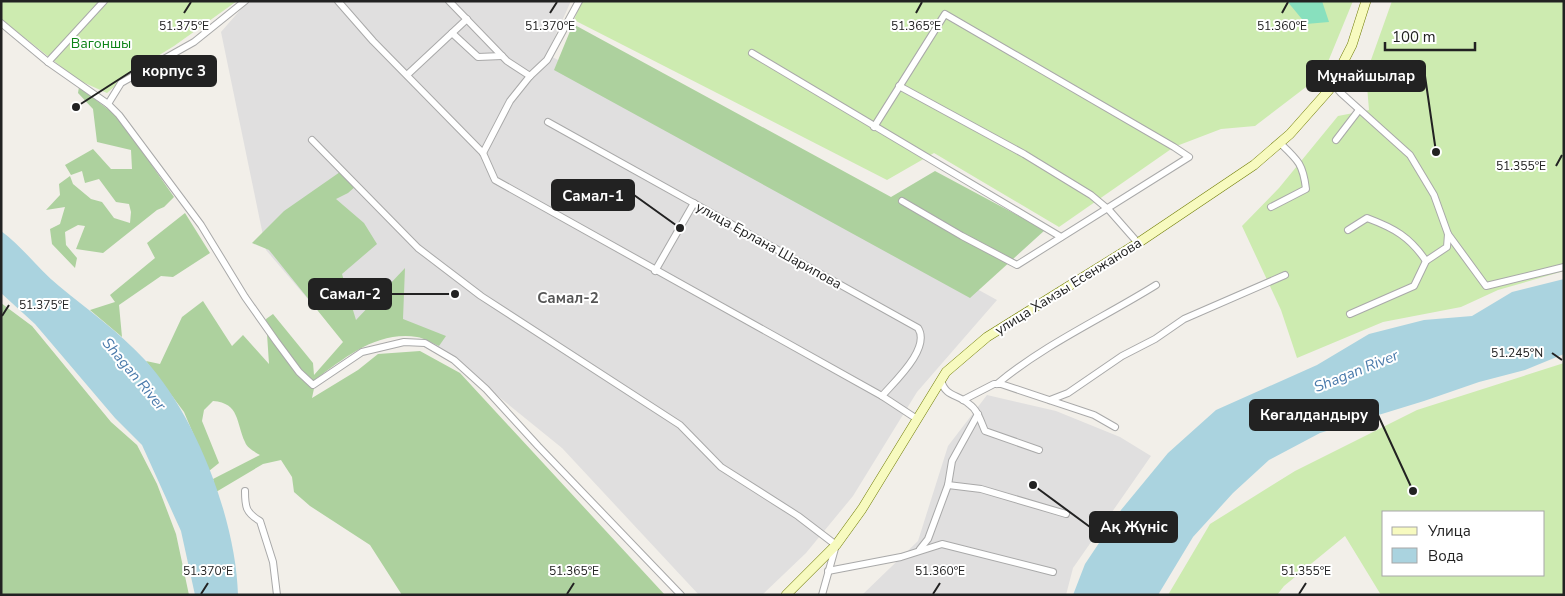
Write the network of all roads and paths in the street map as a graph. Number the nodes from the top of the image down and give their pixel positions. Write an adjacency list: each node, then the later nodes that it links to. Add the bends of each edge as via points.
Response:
1 (104, 1): 12 (street)
2 (245, 1): 17 (street, via 194,42 121,83)
3 (338, 1): 13 (street)
4 (449, 1): 7 (street)
5 (579, 1): 14 (street, via 547,60)
6 (1366, 1): 15 (street, улица Хамзы Есенжанова, via 1352,44)
7 (467, 20): 9 (street); 11 (street)
8 (1, 23): 12 (street)
9 (452, 33): 11 (street, via 478,57); 13 (street)
10 (752, 53): 20 (street)
11 (502, 56): 14 (street)
12 (48, 62): 17 (street)
13 (406, 75): 24 (street)
14 (530, 76): 24 (street, via 510,101)
15 (1333, 84): 18 (street); 23 (street, улица Хамзы Есенжанова, via 1310,114)
16 (899, 86): 20 (street); 28 (street, via 1024,154 1091,195); 28 (street, via 945,14 1189,158)
17 (108, 104): 56 (street, via 201,225 276,341 313,385 362,352 404,342 426,344 447,356 486,389)
18 (1360, 110): 22 (street); 30 (street, via 1410,155 1434,195)
19 (548, 122): 26 (street, улица Ерлана Шарипова)
20 (874, 126): 31 (street)
21 (312, 140): 51 (street, via 418,248 481,296 680,425 721,467 798,516)
22 (1336, 140)
23 (1280, 143): 27 (street, via 1299,160 1306,189); 32 (street, улица Хамзы Есенжанова, via 1254,165)
24 (483, 153): 35 (street, via 495,180)
25 (902, 201): 31 (street, via 1017,265)
26 (694, 203): 35 (street); 41 (street, улица Ерлана Шарипова, via 918,328 922,340 920,347)
27 (1271, 207)
28 (1108, 210): 31 (street); 32 (street)
29 (1348, 230): 33 (street, via 1367,218 1387,225 1413,242)
30 (1448, 234): 33 (street, via 1447,248); 34 (street, via 1486,286)
31 (1062, 237)
32 (1138, 243): 39 (street, улица Хамзы Есенжанова, via 987,337)
33 (1426, 261): 38 (street, via 1414,286)
34 (1564, 267)
35 (655, 271): 41 (street)
36 (1284, 275): 43 (street, via 1184,319 1068,393)
37 (1156, 285): 40 (street, via 1016,368)
38 (1350, 314)
39 (940, 380): 42 (street, via 950,395); 45 (street, улица Хамзы Есенжанова)
40 (997, 384): 42 (street); 43 (street)
41 (882, 396): 45 (street)
42 (963, 400): 44 (street)
43 (1050, 400): 46 (street, via 1094,415)
44 (978, 414): 47 (street, via 985,431); 48 (street, via 952,461)
45 (917, 418): 51 (street, улица Хамзы Есенжанова, via 884,476)
46 (1115, 427)
47 (1039, 450)
48 (948, 485): 50 (street, via 981,489); 52 (street, via 928,539)
49 (245, 491): 55 (street, via 245,508 260,521 273,562)
50 (1066, 514)
51 (836, 545): 53 (street); 57 (street, улица Хамзы Есенжанова)
52 (918, 551): 53 (street, via 845,570); 54 (street, via 942,544)
53 (828, 571): 58 (street)
54 (1053, 572)
55 (277, 595)
56 (681, 595)
57 (786, 595)
58 (822, 595)

